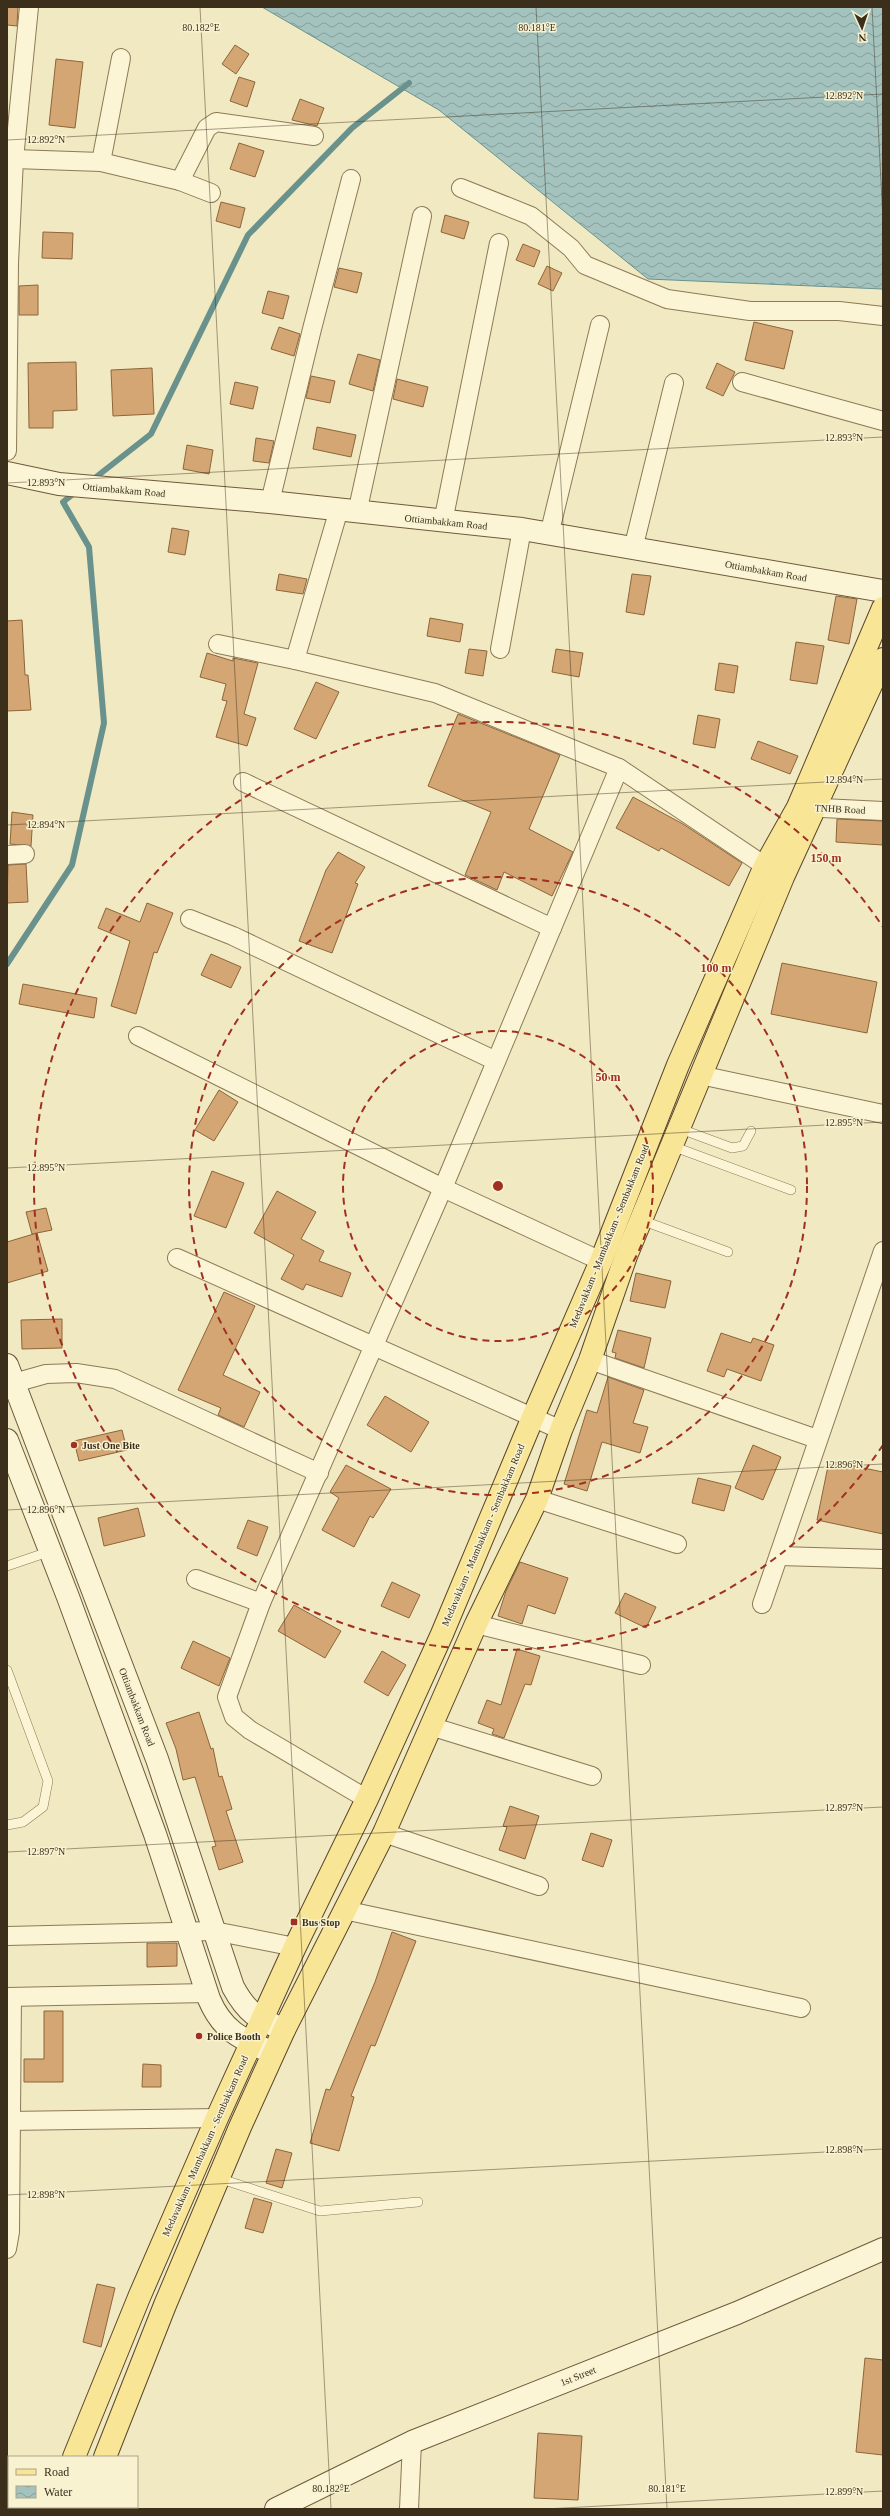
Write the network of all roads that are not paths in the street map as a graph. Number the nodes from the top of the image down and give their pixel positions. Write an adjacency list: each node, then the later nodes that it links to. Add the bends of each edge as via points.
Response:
1 (29, 7): 4 (street)
2 (121, 58): 5 (street)
3 (314, 136): 7 (street, via 216,122 207,128)
4 (14, 159): 5 (street); 17 (street, via 9,263)
5 (101, 162): 7 (street)
6 (352, 179): 19 (street)
7 (180, 181): 9 (street)
8 (462, 188): 12 (street, via 531,216 571,248 585,265 668,299 750,311 839,312)
9 (211, 193)
10 (422, 216): 20 (street)
11 (499, 243): 21 (street)
12 (883, 316)
13 (600, 325): 23 (street)
14 (742, 382): 16 (street)
15 (674, 383): 24 (street)
16 (883, 421)
17 (7, 451)
18 (7, 473): 19 (street, Ottiambakkam Road, via 60,484)
19 (270, 502): 20 (street, Ottiambakkam Road)
20 (348, 511): 21 (street, Ottiambakkam Road); 30 (street)
21 (443, 522): 22 (street, Ottiambakkam Road)
22 (522, 529): 23 (street, Ottiambakkam Road); 28 (street)
23 (549, 535): 24 (street, Ottiambakkam Road)
24 (633, 549): 25 (street, Ottiambakkam Road)
25 (883, 591)
26 (883, 608): 33 (main road, Medavakkam - Mambakkam - Sembakkam Road)
27 (218, 644): 30 (street)
28 (500, 649)
29 (883, 659): 33 (main road, Medavakkam - Mambakkam - Sembakkam Road)
30 (295, 660): 31 (street, via 435,693)
31 (619, 768): 37 (street); 39 (street)
32 (243, 782): 39 (street)
33 (806, 808): 34 (street, TNHB Road); 37 (main road, Medavakkam - Mambakkam - Sembakkam Road); 42 (main road, Medavakkam - Mambakkam - Sembakkam Road)
34 (883, 811)
35 (25, 854): 36 (street)
36 (7, 855)
37 (765, 866): 52 (main road, Medavakkam - Mambakkam - Sembakkam Road, via 678,1065)
38 (190, 919): 41 (street, via 233,936)
39 (552, 928): 41 (street)
40 (138, 1036): 46 (street)
41 (496, 1061): 46 (street)
42 (700, 1075): 43 (street); 45 (main road, Medavakkam - Mambakkam - Sembakkam Road)
43 (883, 1114)
44 (751, 1131): 45 (lane, via 743,1146 732,1148)
45 (675, 1137): 47 (lane); 48 (main road, Medavakkam - Mambakkam - Sembakkam Road)
46 (443, 1188): 52 (street); 53 (street)
47 (791, 1190)
48 (640, 1220): 50 (lane); 54 (main road, Medavakkam - Mambakkam - Sembakkam Road)
49 (883, 1250): 58 (street)
50 (728, 1252)
51 (177, 1258): 53 (street)
52 (601, 1261): 56 (main road, Medavakkam - Mambakkam - Sembakkam Road)
53 (375, 1346): 56 (street); 60 (street)
54 (590, 1360): 57 (main road, Medavakkam - Mambakkam - Sembakkam Road); 58 (street)
55 (10, 1374): 60 (street, via 69,1373 115,1379); 80 (street, Ottiambakkam Road, via 157,1759)
56 (533, 1417): 57 (street); 75 (main road, Medavakkam - Mambakkam - Sembakkam Road, via 442,1634)
57 (561, 1430): 61 (main road, Medavakkam - Mambakkam - Sembakkam Road)
58 (817, 1439): 64 (street)
59 (7, 1440): 63 (street)
60 (319, 1473): 68 (street)
61 (537, 1499): 62 (street); 70 (main road, Medavakkam - Mambakkam - Sembakkam Road)
62 (677, 1544)
63 (50, 1550): 66 (lane); 81 (street, via 152,1827)
64 (779, 1556): 65 (street); 69 (street)
65 (883, 1559)
66 (7, 1566)
67 (196, 1579): 68 (street)
68 (261, 1603): 75 (street, via 228,1697 234,1717 250,1730)
69 (762, 1604)
70 (476, 1624): 71 (street); 73 (main road, Medavakkam - Mambakkam - Sembakkam Road)
71 (641, 1665)
72 (7, 1670): 76 (lane, via 48,1781 44,1807 23,1822)
73 (430, 1726): 74 (street); 77 (main road, Medavakkam - Mambakkam - Sembakkam Road)
74 (592, 1776)
75 (367, 1799): 83 (main road, Medavakkam - Mambakkam - Sembakkam Road)
76 (7, 1825)
77 (384, 1833): 78 (street); 79 (main road, Medavakkam - Mambakkam - Sembakkam Road)
78 (539, 1886)
79 (344, 1910): 86 (street); 88 (main road, Medavakkam - Mambakkam - Sembakkam Road)
80 (214, 1931): 81 (street); 83 (street); 87 (street, Ottiambakkam Road, via 233,1987 243,2006)
81 (187, 1932): 82 (street); 84 (street)
82 (7, 1936)
83 (295, 1947): 87 (main road, Medavakkam - Mambakkam - Sembakkam Road)
84 (207, 1993): 85 (street); 89 (street, via 217,2017 230,2030)
85 (10, 1997): 92 (street)
86 (801, 2008)
87 (262, 2020): 88 (street, Ottiambakkam Road); 89 (main road, Medavakkam - Mambakkam - Sembakkam Road)
88 (284, 2030): 90 (main road, Medavakkam - Mambakkam - Sembakkam Road)
89 (251, 2043): 90 (street); 91 (main road, Medavakkam - Mambakkam - Sembakkam Road)
90 (273, 2053): 93 (main road, Medavakkam - Mambakkam - Sembakkam Road)
91 (217, 2118): 92 (street); 98 (main road, Medavakkam - Mambakkam - Sembakkam Road, via 140,2295)
92 (9, 2121): 95 (street)
93 (218, 2178): 94 (lane, via 320,2211); 99 (main road, Medavakkam - Mambakkam - Sembakkam Road)
94 (418, 2202)
95 (8, 2238)
96 (883, 2249): 97 (street, 1st Street, via 737,2313)
97 (412, 2442): 100 (street, 1st Street); 101 (street)
98 (74, 2456)
99 (105, 2456)
100 (276, 2509)
101 (409, 2509)

